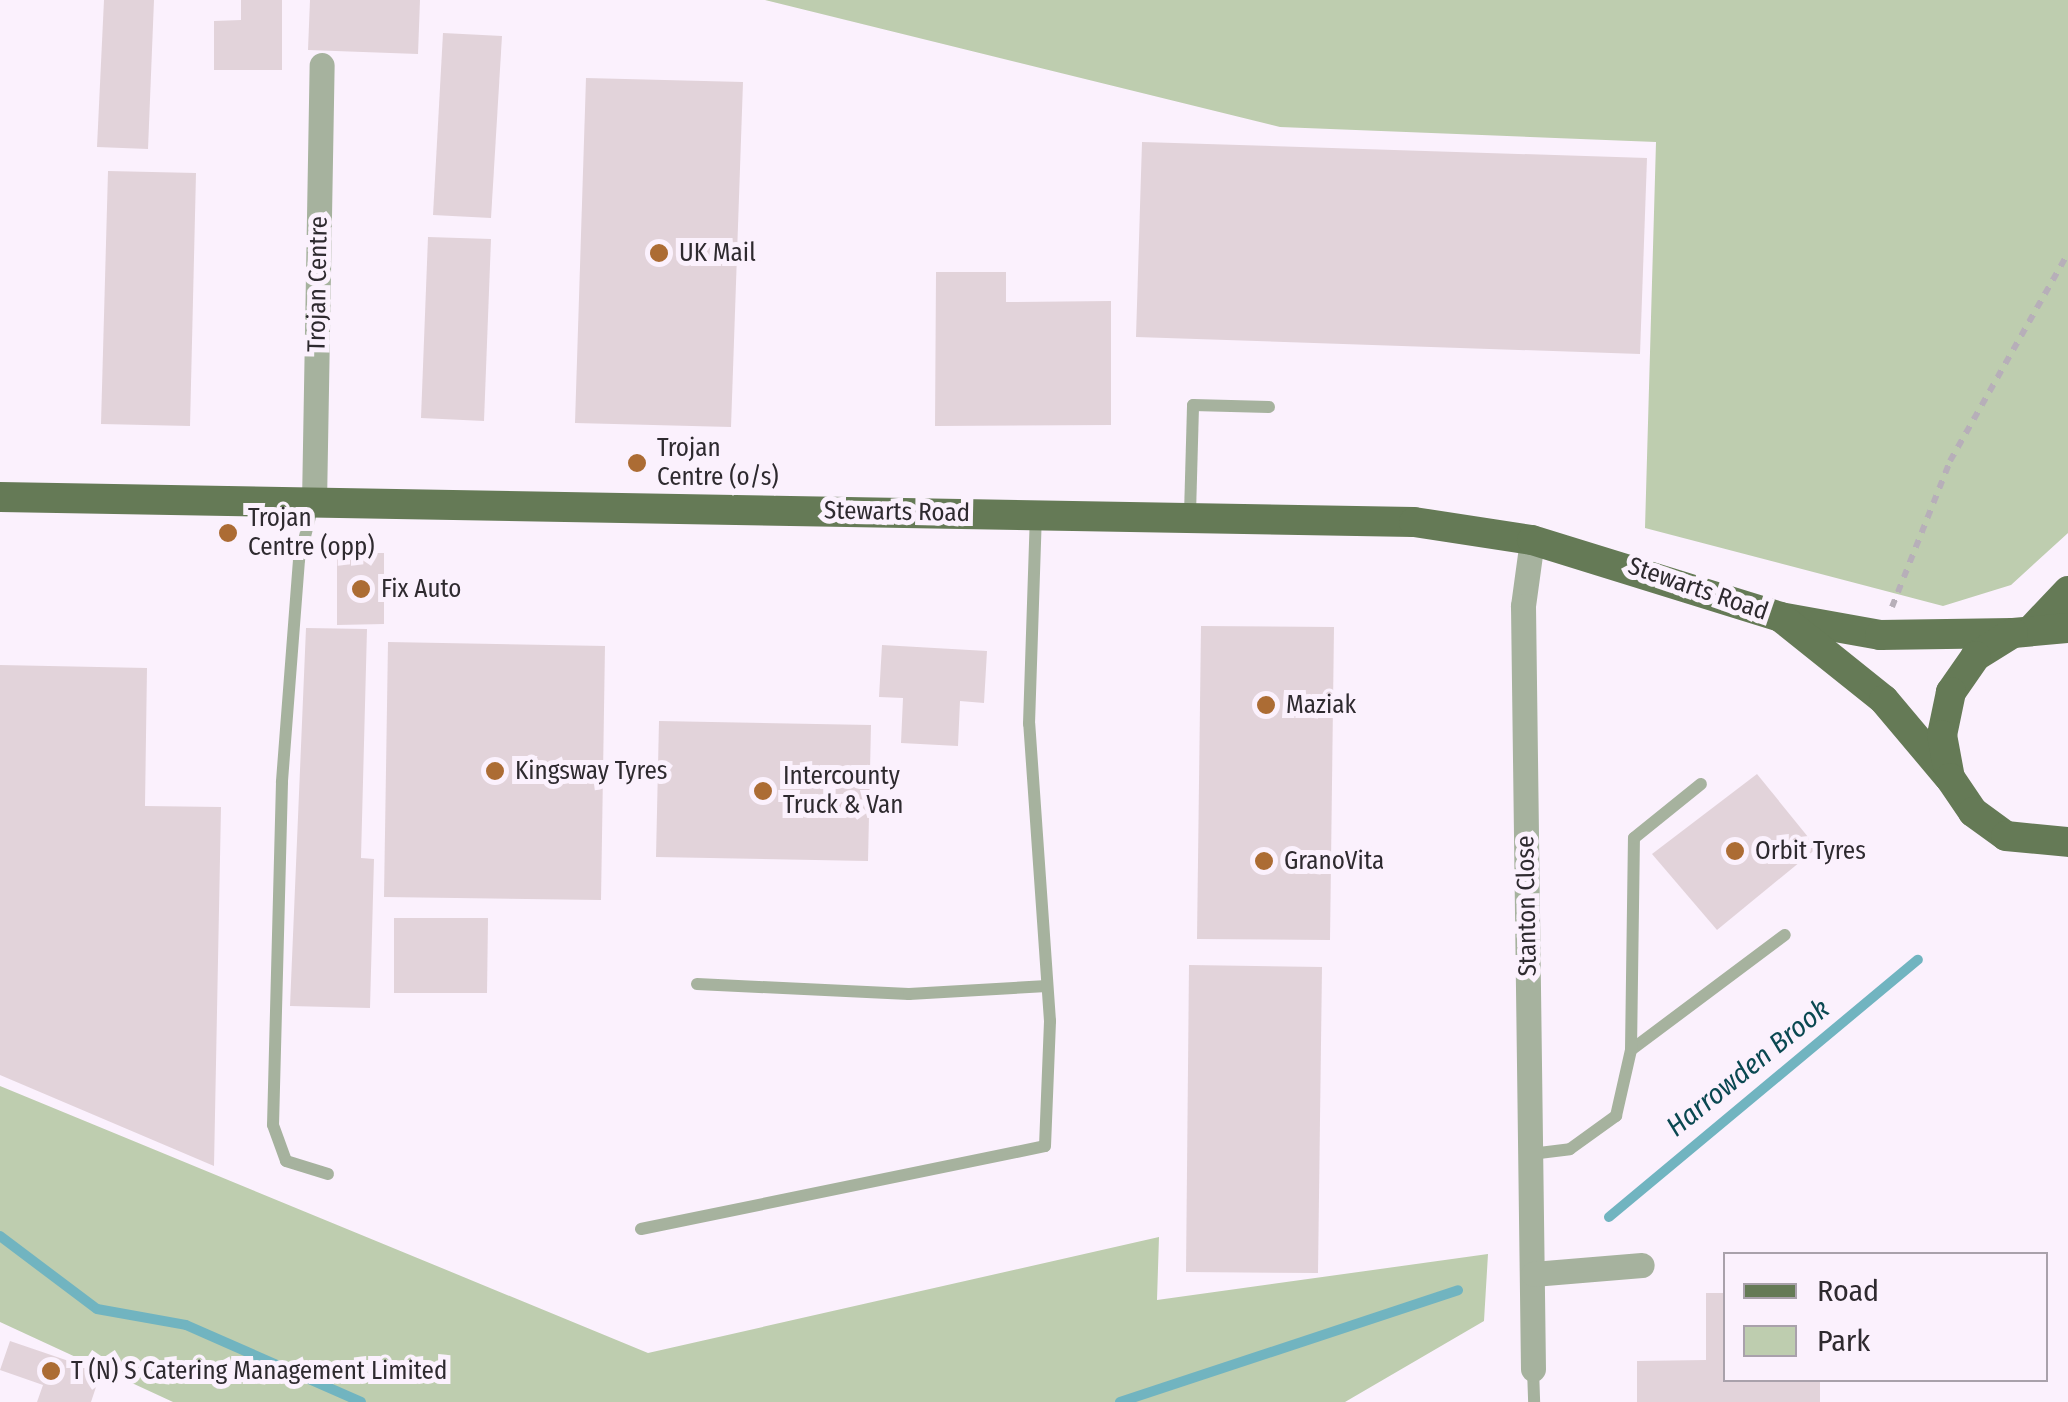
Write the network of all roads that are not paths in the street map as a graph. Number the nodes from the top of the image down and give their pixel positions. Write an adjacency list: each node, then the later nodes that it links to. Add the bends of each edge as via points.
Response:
1 (322, 64): 4 (street, Trojan Centre)
2 (1269, 407): 5 (lane, via 1193,404)
3 (0, 497): 4 (main road, Stewarts Road)
4 (314, 503): 6 (main road, Stewarts Road); 20 (lane, via 299,560 282,782 273,1125 286,1162)
5 (1190, 514): 6 (main road, Stewarts Road); 7 (main road, Stewarts Road, via 1414,522)
6 (1036, 515): 17 (lane, via 1028,724)
7 (1532, 540): 9 (main road, Stewarts Road); 19 (street, Stanton Close, via 1523,606)
8 (2068, 592): 11 (main road)
9 (1780, 617): 11 (main road, Stewarts Road, via 1880,636); 12 (main road, Stewarts Road, via 1884,700)
10 (2068, 628): 11 (main road, Stewarts Road)
11 (2023, 630): 12 (main road, via 1976,656 1951,692 1942,735)
12 (1950, 778): 14 (main road, Stewarts Road, via 1972,812 2006,836)
13 (1701, 784): 18 (lane, via 1634,838)
14 (2068, 842)
15 (1785, 935): 18 (lane)
16 (697, 984): 17 (lane, via 909,994)
17 (1047, 986): 21 (lane, via 1045,1146)
18 (1632, 1050): 19 (lane, via 1616,1116 1570,1148)
19 (1531, 1154): 23 (street, Stanton Close)
20 (328, 1174)
21 (641, 1229)
22 (1642, 1265): 23 (street)
23 (1533, 1274): 24 (street, Stanton Close)
24 (1533, 1369): 25 (lane)
25 (1534, 1402)

